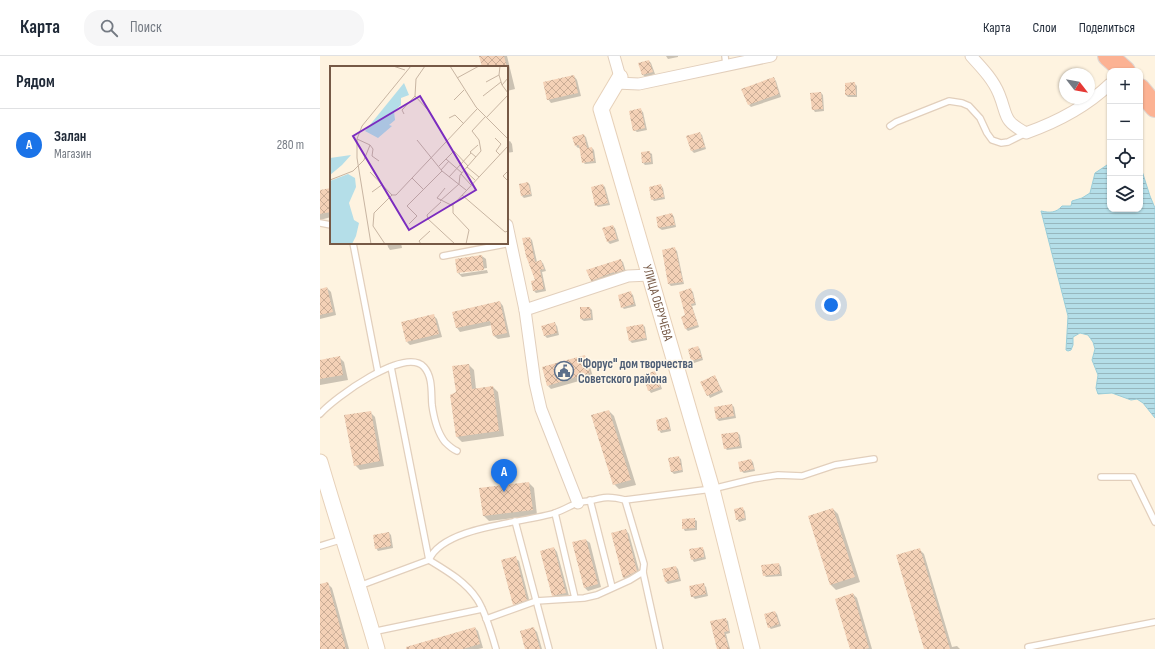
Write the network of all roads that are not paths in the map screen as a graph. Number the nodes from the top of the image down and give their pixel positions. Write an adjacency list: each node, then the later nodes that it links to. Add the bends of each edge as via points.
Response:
1 (614, 56): 7 (street)
2 (771, 56): 5 (street)
3 (971, 56): 12 (street, via 999,93 1004,113 1013,126)
4 (1108, 56): 6 (highway)
5 (726, 61): 7 (street, via 640,84)
6 (1121, 68)
7 (618, 80): 21 (street, УЛИЦА ОБРУЧЕВА, via 601,109)
8 (1107, 86): 12 (street, via 1069,114)
9 (1143, 93): 10 (highway)
10 (1155, 108)
11 (890, 126): 12 (lane, via 949,102 969,106 980,118 992,140 1008,142)
12 (1026, 133)
13 (320, 222): 14 (lane)
14 (330, 225)
15 (508, 230): 16 (street)
16 (511, 243): 19 (lane); 22 (street)
17 (353, 244): 24 (lane)
18 (506, 244): 20 (lane)
19 (508, 244)
20 (443, 256)
21 (650, 275): 22 (street, via 628,276); 30 (street, УЛИЦА ОБРУЧЕВА)
22 (525, 310): 33 (street, via 541,409)
23 (391, 367): 24 (lane); 26 (lane, via 410,362 424,366 431,382 435,424 450,447); 39 (lane)
24 (378, 372): 25 (lane, via 340,397)
25 (320, 414)
26 (457, 451)
27 (874, 459): 30 (lane, via 835,465 802,476 778,475)
28 (320, 462): 37 (street)
29 (1101, 477): 36 (lane, via 1133,476)
30 (712, 489): 32 (lane); 54 (street, УЛИЦА ОБРУЧЕВА)
31 (590, 500): 32 (lane, via 614,497); 33 (lane); 42 (lane)
32 (625, 500): 40 (lane, via 644,564)
33 (578, 503): 34 (lane)
34 (555, 513): 35 (lane); 43 (lane)
35 (515, 521): 39 (lane, via 472,531 453,539 439,548); 44 (lane)
36 (1155, 522)
37 (343, 539): 38 (lane); 41 (street)
38 (320, 546)
39 (429, 560): 41 (lane); 45 (lane, via 467,587 478,600)
40 (643, 572): 42 (lane); 53 (lane)
41 (359, 586): 48 (street)
42 (612, 587): 43 (lane, via 597,595)
43 (575, 598): 44 (lane)
44 (536, 601): 46 (lane); 52 (lane)
45 (482, 610): 46 (lane); 48 (lane)
46 (486, 619): 51 (lane)
47 (1155, 622): 49 (lane)
48 (372, 632): 50 (street)
49 (1028, 647)
50 (377, 649)
51 (495, 649)
52 (549, 649)
53 (660, 649)
54 (752, 649)

